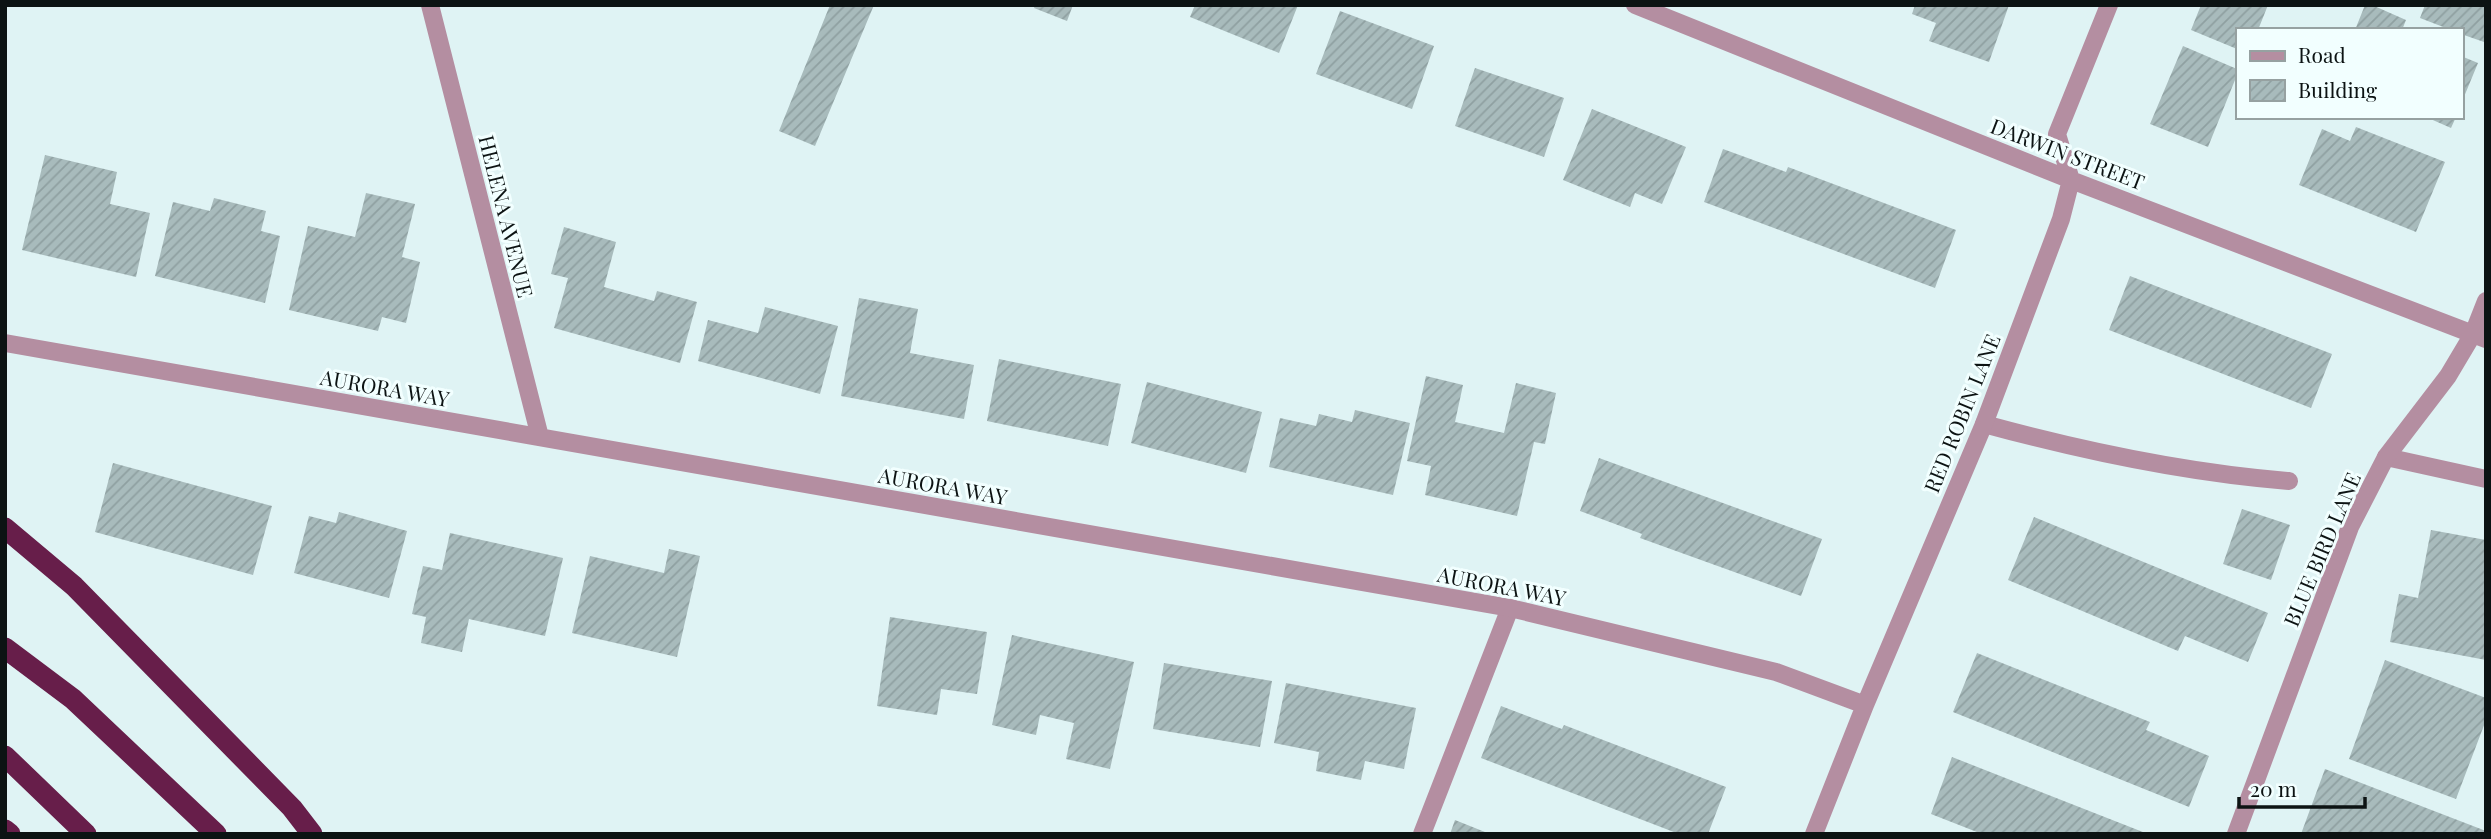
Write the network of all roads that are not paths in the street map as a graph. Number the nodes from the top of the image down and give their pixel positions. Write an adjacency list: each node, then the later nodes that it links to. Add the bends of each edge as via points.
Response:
1 (430, 5): 9 (street, HELENA AVENUE)
2 (1635, 5): 4 (street, DARWIN STREET)
3 (2109, 5): 4 (street, via 2057,134)
4 (2071, 180): 6 (street, DARWIN STREET); 8 (street, RED ROBIN LANE, via 2061,219)
5 (2486, 301): 6 (street, BLUE BIRD LANE)
6 (2479, 336): 10 (street, BLUE BIRD LANE)
7 (5, 344): 9 (street, AURORA WAY)
8 (1983, 424): 12 (street, via 2053,443 2230,477); 16 (street, RED ROBIN LANE)
9 (540, 437): 14 (street, AURORA WAY)
10 (2386, 457): 11 (street); 25 (street, BLUE BIRD LANE, via 2350,527)
11 (2486, 479)
12 (2289, 481)
13 (5, 528): 22 (highway, via 74,586 292,808)
14 (1510, 608): 16 (street, AURORA WAY, via 1776,672); 23 (street)
15 (5, 648): 21 (highway, via 73,699)
16 (1865, 705): 24 (street, RED ROBIN LANE)
17 (5, 756): 20 (highway)
18 (5, 830): 19 (highway)
19 (10, 834)
20 (86, 834)
21 (216, 834)
22 (312, 834)
23 (1422, 834)
24 (1814, 834)
25 (2236, 834)

